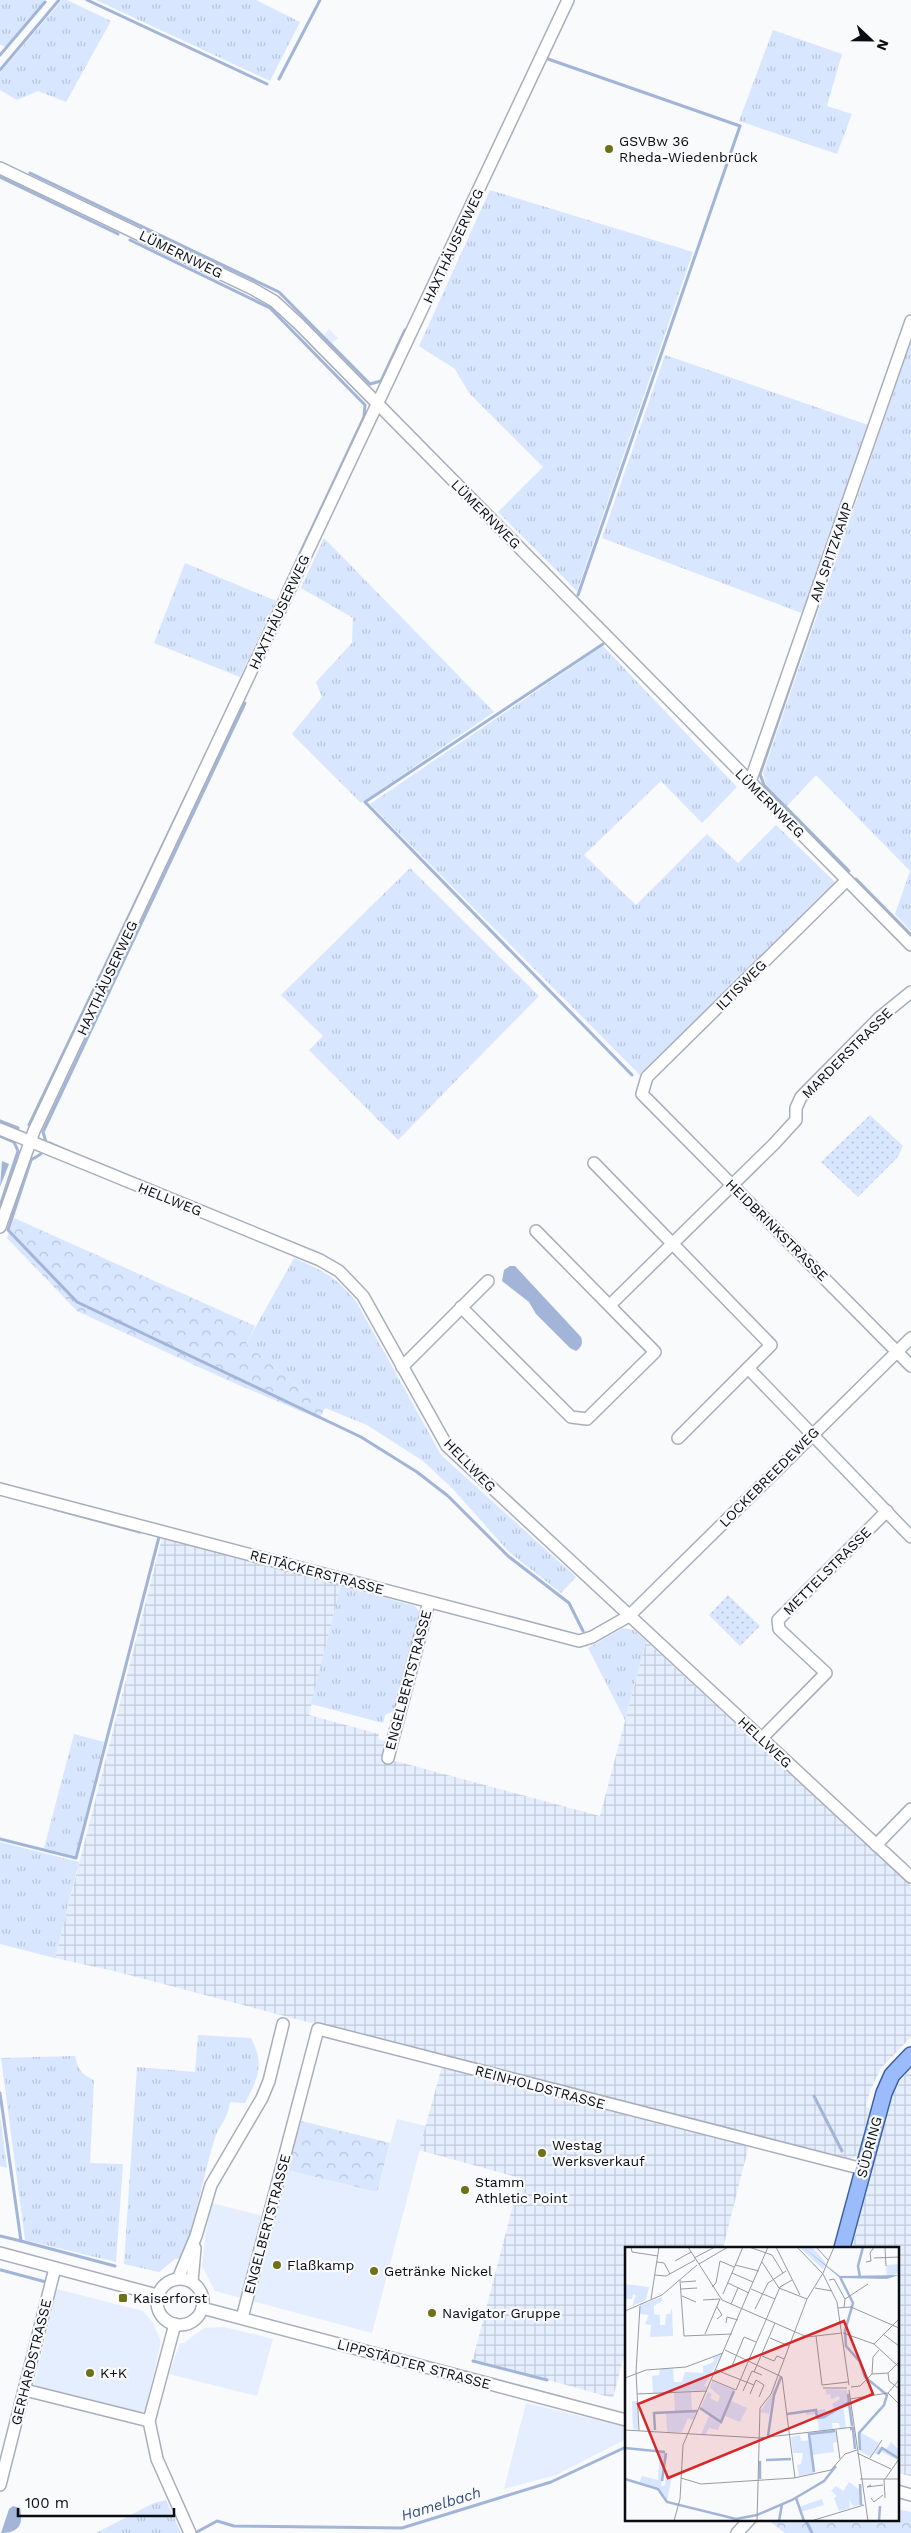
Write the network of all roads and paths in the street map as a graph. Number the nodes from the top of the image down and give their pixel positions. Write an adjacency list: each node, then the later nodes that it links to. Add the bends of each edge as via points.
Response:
1 (568, 0): 4 (street, HAXTHÄUSERWEG)
2 (0, 168): 4 (street, LÜMERNWEG, via 274,301)
3 (911, 322): 5 (street, AM SPITZKAMP)
4 (378, 404): 5 (street, LÜMERNWEG); 11 (street, HAXTHÄUSERWEG)
5 (750, 782): 6 (street, LÜMERNWEG)
6 (847, 880): 7 (street, LÜMERNWEG); 9 (street, ILTISWEG, via 647,1076)
7 (911, 945)
8 (911, 992): 13 (street, MARDERSTRASSE, via 879,1018 801,1097 796,1108 796,1120)
9 (642, 1094): 13 (street, HEIDBRINKSTRASSE)
10 (0, 1129): 11 (street, HELLWEG)
11 (30, 1142): 14 (street, HAXTHÄUSERWEG); 22 (street, HELLWEG, via 320,1260 339,1271 363,1296)
12 (594, 1163): 16 (street)
13 (732, 1184): 16 (street, MARDERSTRASSE); 21 (street, HEIDBRINKSTRASSE)
14 (0, 1227)
15 (536, 1231): 18 (street)
16 (671, 1244): 18 (street, MARDERSTRASSE); 24 (street, via 770,1345)
17 (488, 1280): 19 (street)
18 (610, 1305): 19 (street, via 655,1352 587,1418 571,1417)
19 (461, 1308): 22 (street)
20 (911, 1338): 21 (street, LOCKEBREEDEWEG)
21 (897, 1352): 23 (street, HEIDBRINKSTRASSE); 25 (street, LOCKEBREEDEWEG)
22 (402, 1366): 31 (street, HELLWEG, via 447,1446)
23 (911, 1366)
24 (748, 1368): 25 (street); 26 (street)
25 (812, 1434): 28 (street); 31 (street, LOCKEBREEDEWEG)
26 (678, 1438)
27 (0, 1488): 30 (street, REITÄCKERSTRASSE)
28 (887, 1511): 29 (street); 32 (street, METTELSTRASSE, via 778,1620 779,1628 826,1673)
29 (911, 1537)
30 (429, 1602): 31 (street, REITÄCKERSTRASSE, via 579,1641 592,1638); 33 (street, ENGELBERTSTRASSE)
31 (628, 1616): 32 (street, HELLWEG)
32 (762, 1738): 35 (street, HELLWEG)
33 (388, 1758)
34 (911, 1809): 35 (street)
35 (876, 1844): 36 (street, HELLWEG)
36 (911, 1877)
37 (283, 2024): 41 (street, via 269,2081 211,2185)
38 (911, 2055): 40 (main road, SÜDRING, via 892,2075 884,2093)
39 (292, 2130): 40 (street, REINHOLDSTRASSE, via 318,2029); 49 (street, ENGELBERTSTRASSE)
40 (863, 2169): 42 (main road, SÜDRING)
41 (196, 2236): 45 (street); 46 (street)
42 (842, 2247)
43 (0, 2253): 44 (street)
44 (55, 2268): 47 (street); 51 (street, GERHARDSTRASSE)
45 (178, 2279): 46 (street); 47 (street, via 165,2284)
46 (192, 2282): 48 (street, via 201,2293)
47 (158, 2295): 50 (street, via 160,2313)
48 (202, 2308): 49 (street, LIPPSTÄDTER STRASSE); 50 (street, via 191,2321)
49 (242, 2318): 52 (street, LIPPSTÄDTER STRASSE)
50 (175, 2324): 53 (street)
51 (25, 2390): 53 (street); 54 (street, GERHARDSTRASSE)
52 (625, 2420)
53 (149, 2421): 58 (street, via 157,2459)
54 (0, 2485)
55 (898, 2491): 56 (street)
56 (911, 2495)
57 (749, 2520): 59 (street)
58 (189, 2530)
59 (737, 2533)

